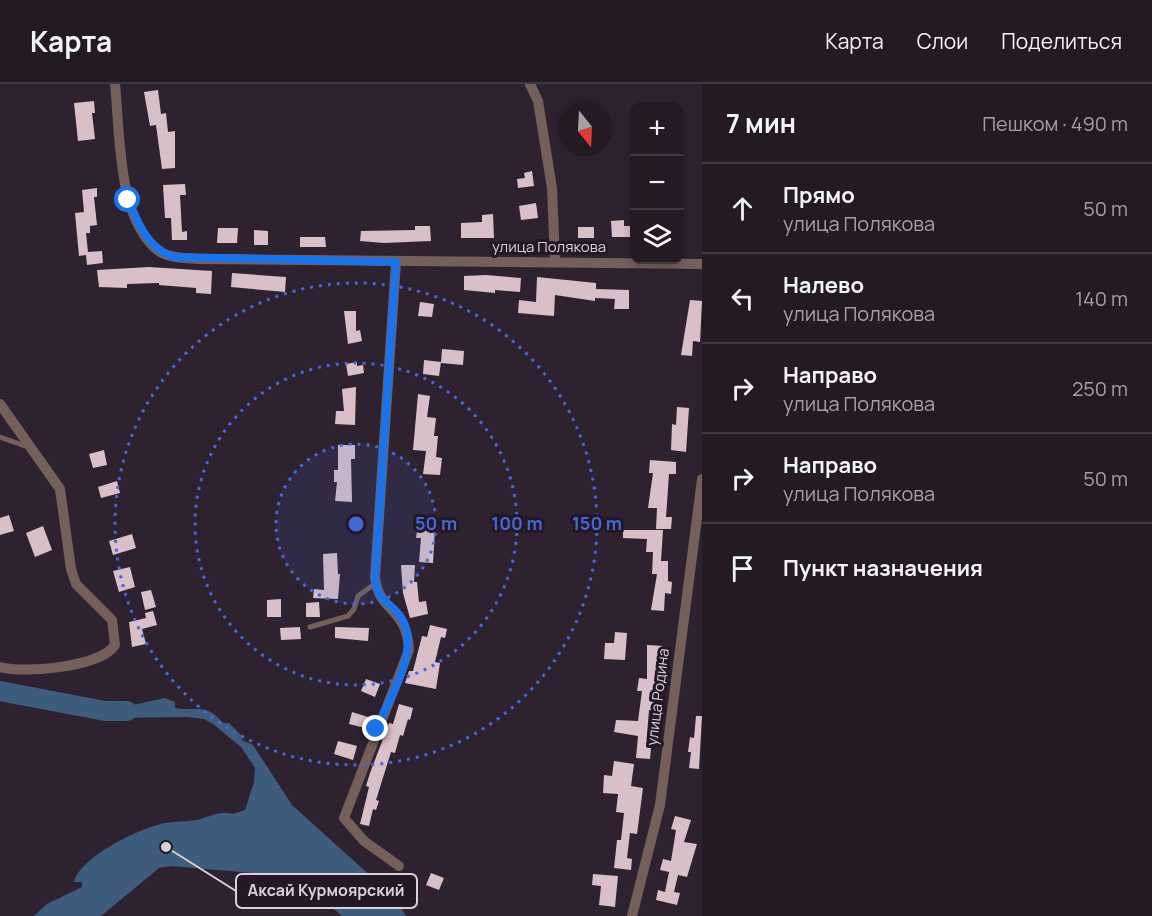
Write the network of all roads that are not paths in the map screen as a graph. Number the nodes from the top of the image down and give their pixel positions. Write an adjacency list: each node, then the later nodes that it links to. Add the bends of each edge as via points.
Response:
1 (115, 84): 4 (street, улица Полякова, via 128,200 144,233 162,253 196,259)
2 (530, 84): 3 (street, via 537,101 552,189)
3 (555, 261): 4 (street, улица Полякова); 5 (street, улица Полякова)
4 (396, 262): 10 (street)
5 (702, 264)
6 (0, 404): 8 (street)
7 (0, 437): 8 (lane)
8 (33, 449): 12 (street, via 60,489 76,584 112,620 115,645 110,653 92,661 28,671)
9 (702, 479): 14 (street, улица Родина, via 660,805)
10 (376, 583): 11 (lane, via 358,596 348,616); 13 (street, via 380,597 402,619 409,650 344,818 364,841)
11 (310, 627)
12 (0, 667)
13 (399, 866)
14 (632, 916)

